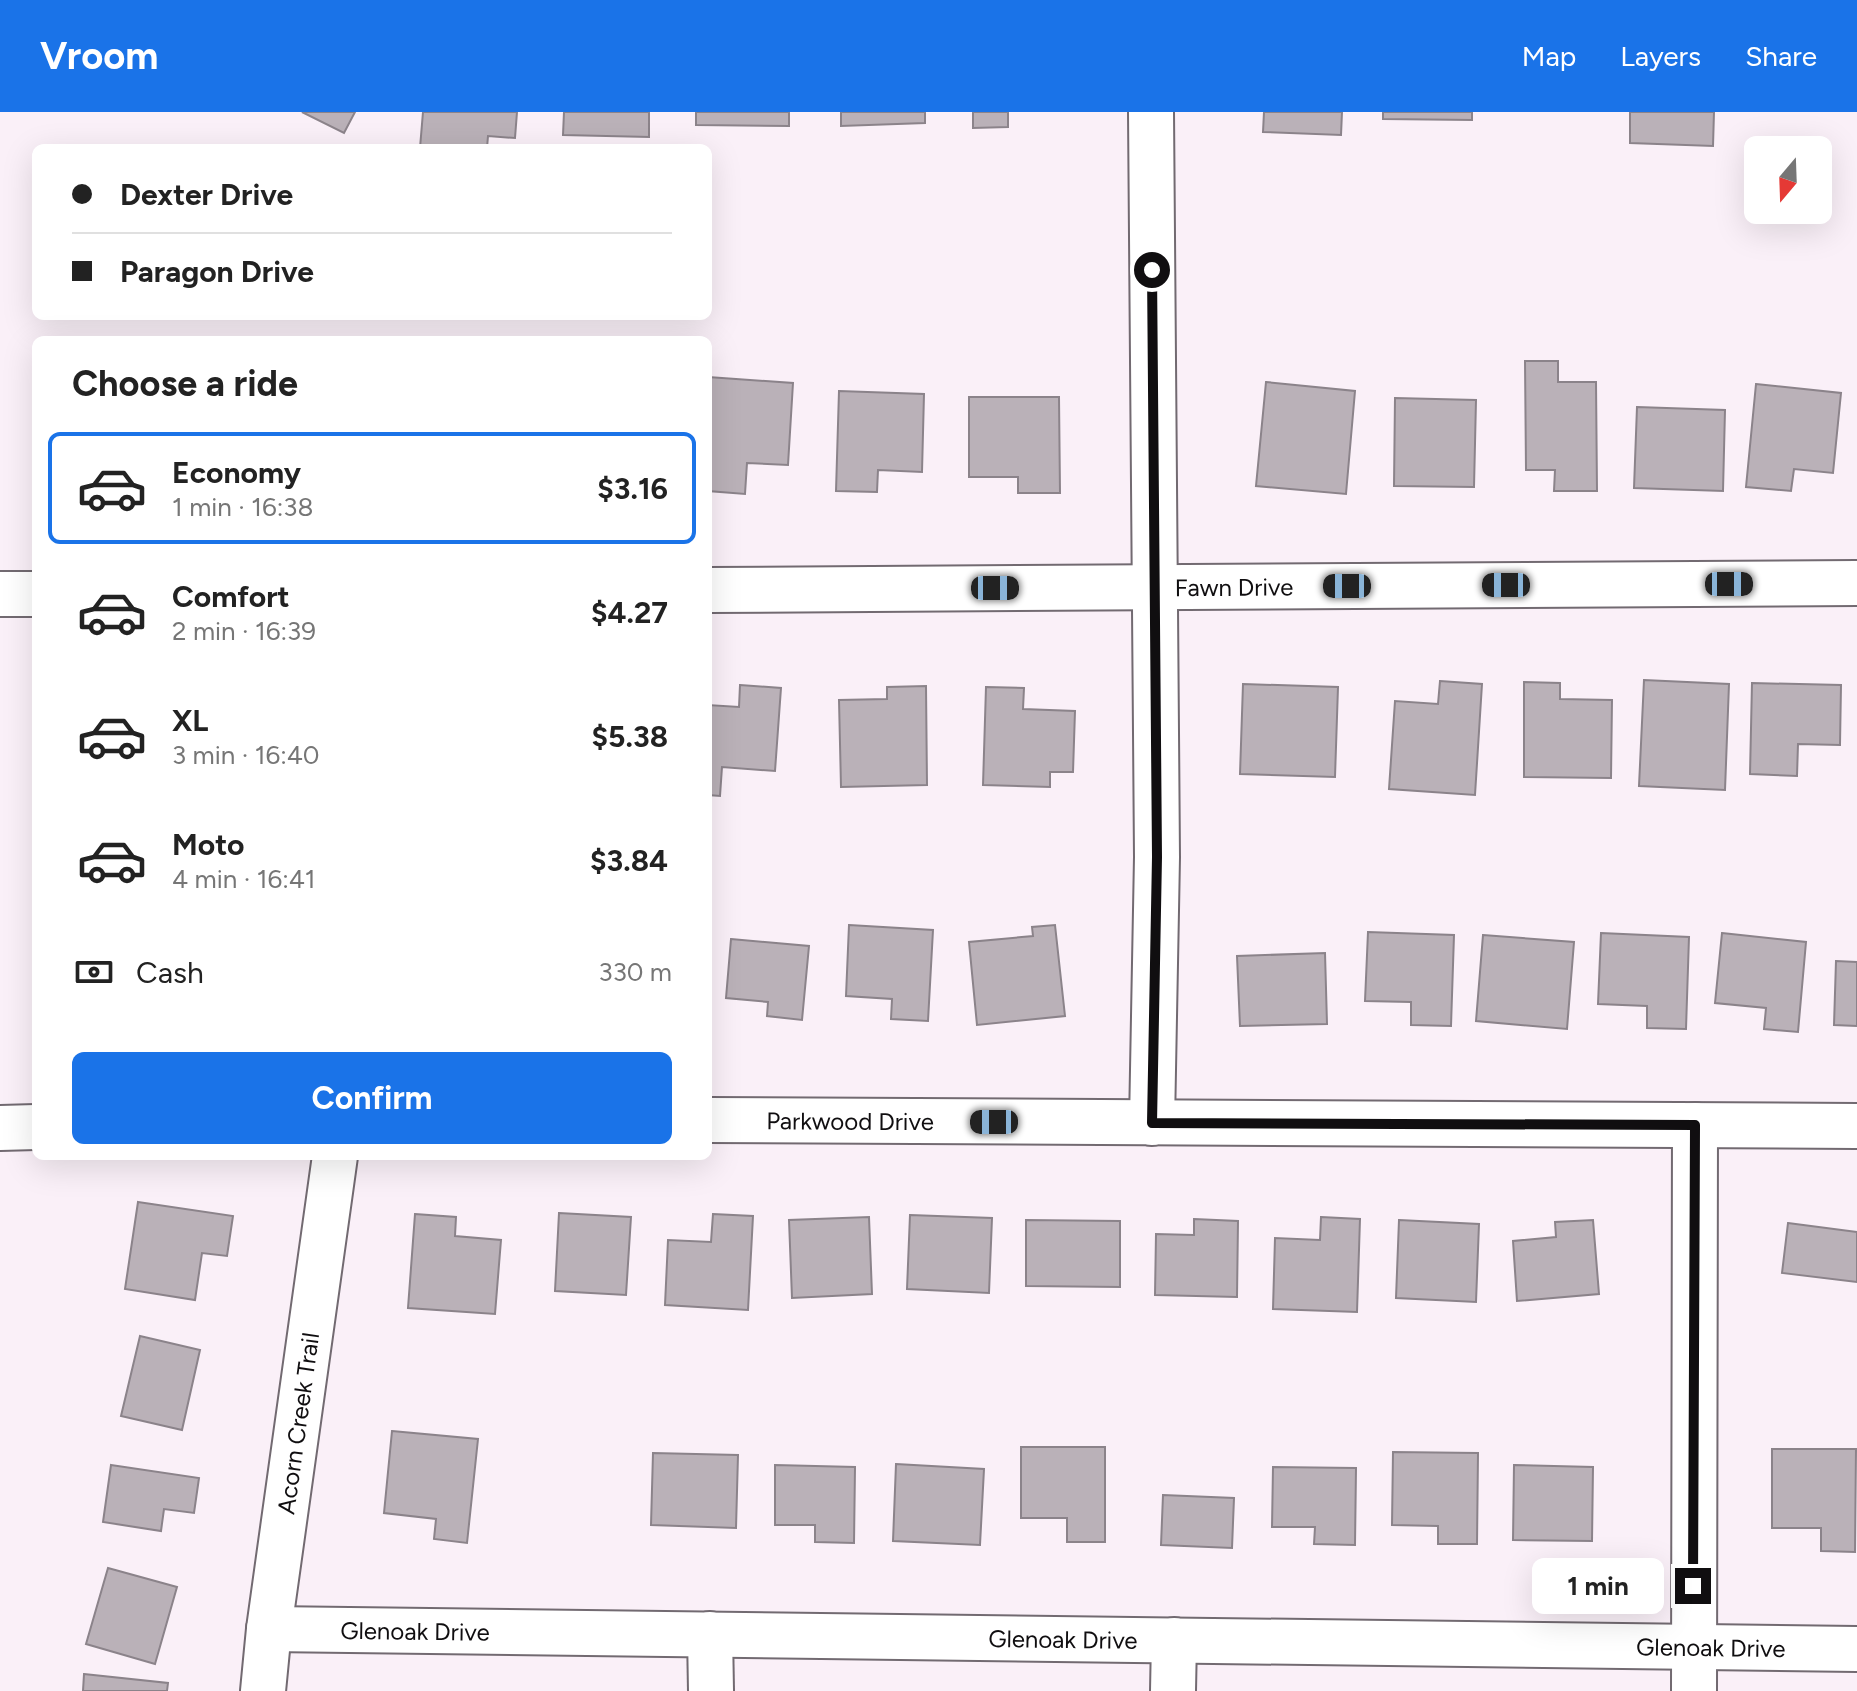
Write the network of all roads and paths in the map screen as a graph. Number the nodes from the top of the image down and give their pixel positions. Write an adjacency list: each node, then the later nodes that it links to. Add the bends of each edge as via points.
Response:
1 (1151, 112): 3 (street)
2 (1857, 583): 3 (street, Fawn Drive)
3 (1155, 587): 4 (street, Fawn Drive); 8 (street)
4 (712, 590)
5 (0, 594): 6 (street)
6 (32, 594)
7 (712, 1120): 8 (street, Parkwood Drive)
8 (1152, 1123): 9 (street, Parkwood Drive)
9 (1695, 1125): 10 (street, Parkwood Drive); 17 (street)
10 (1857, 1126)
11 (32, 1127): 12 (street)
12 (0, 1128)
13 (334, 1160): 14 (street, Acorn Creek Trail)
14 (269, 1629): 15 (street, Glenoak Drive); 19 (street, Acorn Creek Trail)
15 (710, 1634): 16 (street, Glenoak Drive); 20 (street)
16 (1174, 1640): 17 (street, Glenoak Drive); 21 (street)
17 (1693, 1647): 18 (street, Glenoak Drive); 22 (street)
18 (1857, 1649)
19 (263, 1691)
20 (711, 1691)
21 (1173, 1691)
22 (1694, 1691)

